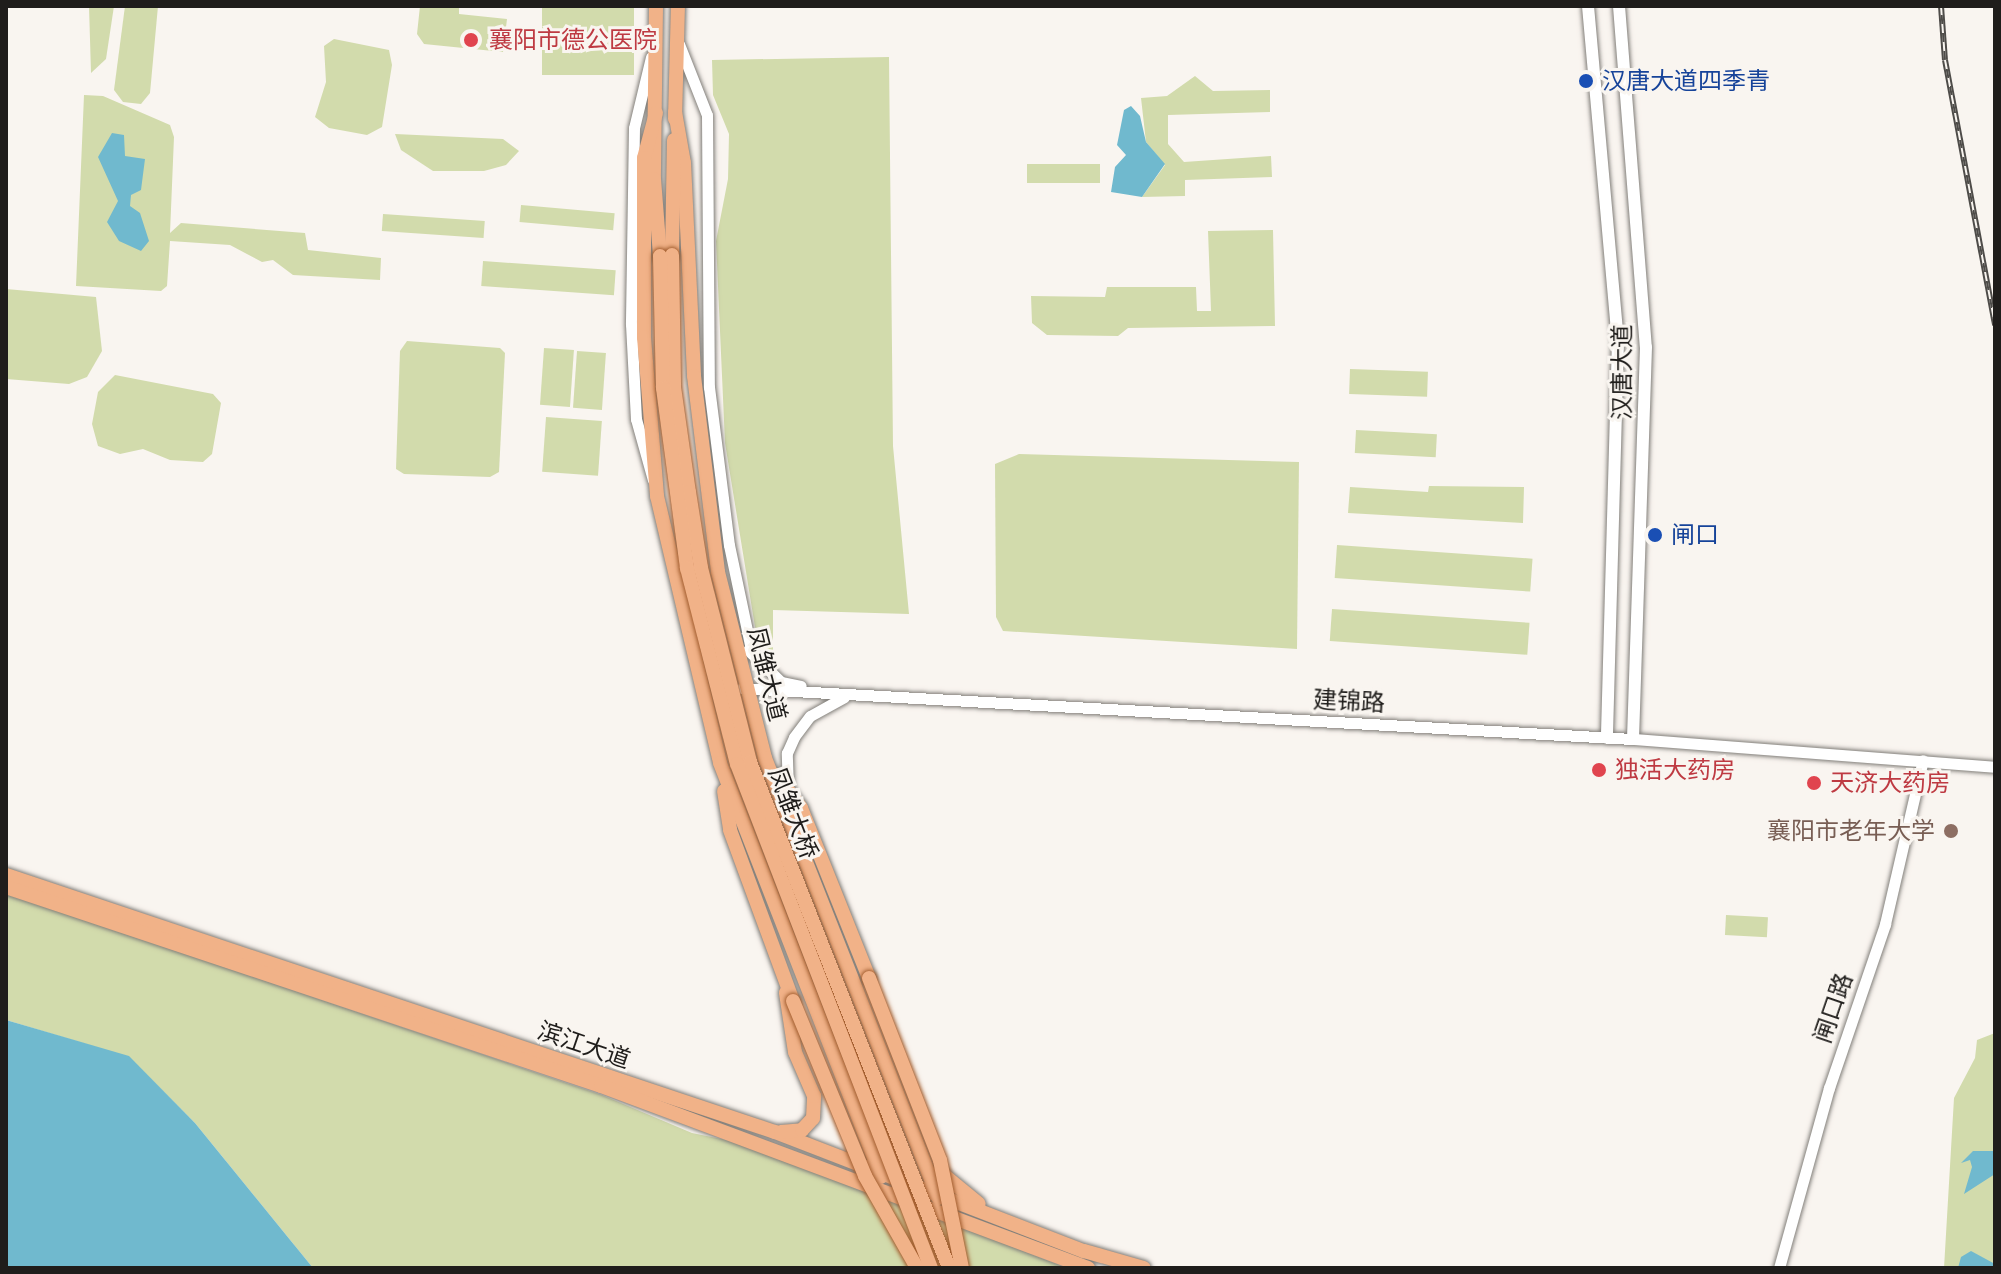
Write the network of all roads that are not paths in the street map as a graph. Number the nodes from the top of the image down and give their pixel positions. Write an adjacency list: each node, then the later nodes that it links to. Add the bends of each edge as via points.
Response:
1 (656, 6): 5 (main road)
2 (678, 6): 6 (main road, 凤雏大道)
3 (1588, 6): 16 (main road, 汉唐大道, via 1618,340)
4 (1619, 6): 17 (main road, 汉唐大道, via 1646,347)
5 (656, 37): 8 (main road); 10 (street, via 634,128 631,324 636,419)
6 (677, 39): 7 (main road, 凤雏大道); 12 (street, via 707,115 709,387 724,515)
7 (675, 112): 9 (main road, 凤雏大道); 11 (main road, 凤雏大道, via 684,163 694,376 718,572)
8 (656, 113): 9 (main road); 10 (main road, via 644,158 645,349)
9 (666, 255): 34 (main road, 凤雏大桥, bridge, via 663,388 687,568 737,764); 35 (main road, 凤雏大桥, bridge, via 674,387 701,568 750,762)
10 (656, 490): 13 (main road)
11 (734, 633): 12 (street); 14 (main road, 凤雏大道)
12 (752, 654): 15 (street, via 781,682)
13 (699, 685): 14 (street, 建锦路); 20 (main road)
14 (748, 688): 15 (street, 建锦路); 18 (main road, 凤雏大道)
15 (849, 695): 16 (street, 建锦路); 22 (street, via 810,716 794,737 787,753)
16 (1607, 738): 17 (street, 建锦路)
17 (1633, 739): 19 (street, 建锦路)
18 (765, 758): 22 (main road); 26 (main road, 凤雏大道)
19 (1923, 760): 21 (street, 建锦路); 39 (street, 闸口路, via 1885,924 1829,1088)
20 (720, 763): 25 (main road, via 730,830); 28 (main road)
21 (1995, 767)
22 (788, 790): 36 (main road, bridge, via 801,808 940,1160)
23 (6, 875): 27 (main road, 滨江大道)
24 (6, 887): 29 (main road, 滨江大道, via 601,1086)
25 (783, 973): 27 (main road, via 795,1052 814,1096 813,1118 802,1130); 33 (main road, bridge, via 865,1176)
26 (907, 1122): 30 (main road, 凤雏大道); 32 (main road, via 947,1181)
27 (775, 1132): 28 (main road, 滨江大道)
28 (879, 1172): 29 (main road); 30 (main road, 滨江大道)
29 (887, 1195): 31 (main road, 滨江大道)
30 (937, 1195): 31 (main road, 凤雏大道); 32 (main road, 滨江大道)
31 (945, 1217): 37 (main road, 滨江大道)
32 (1014, 1225): 38 (main road, 滨江大道)
33 (917, 1268)
34 (931, 1268)
35 (949, 1268)
36 (962, 1268)
37 (1088, 1268)
38 (1144, 1268)
39 (1779, 1268)

